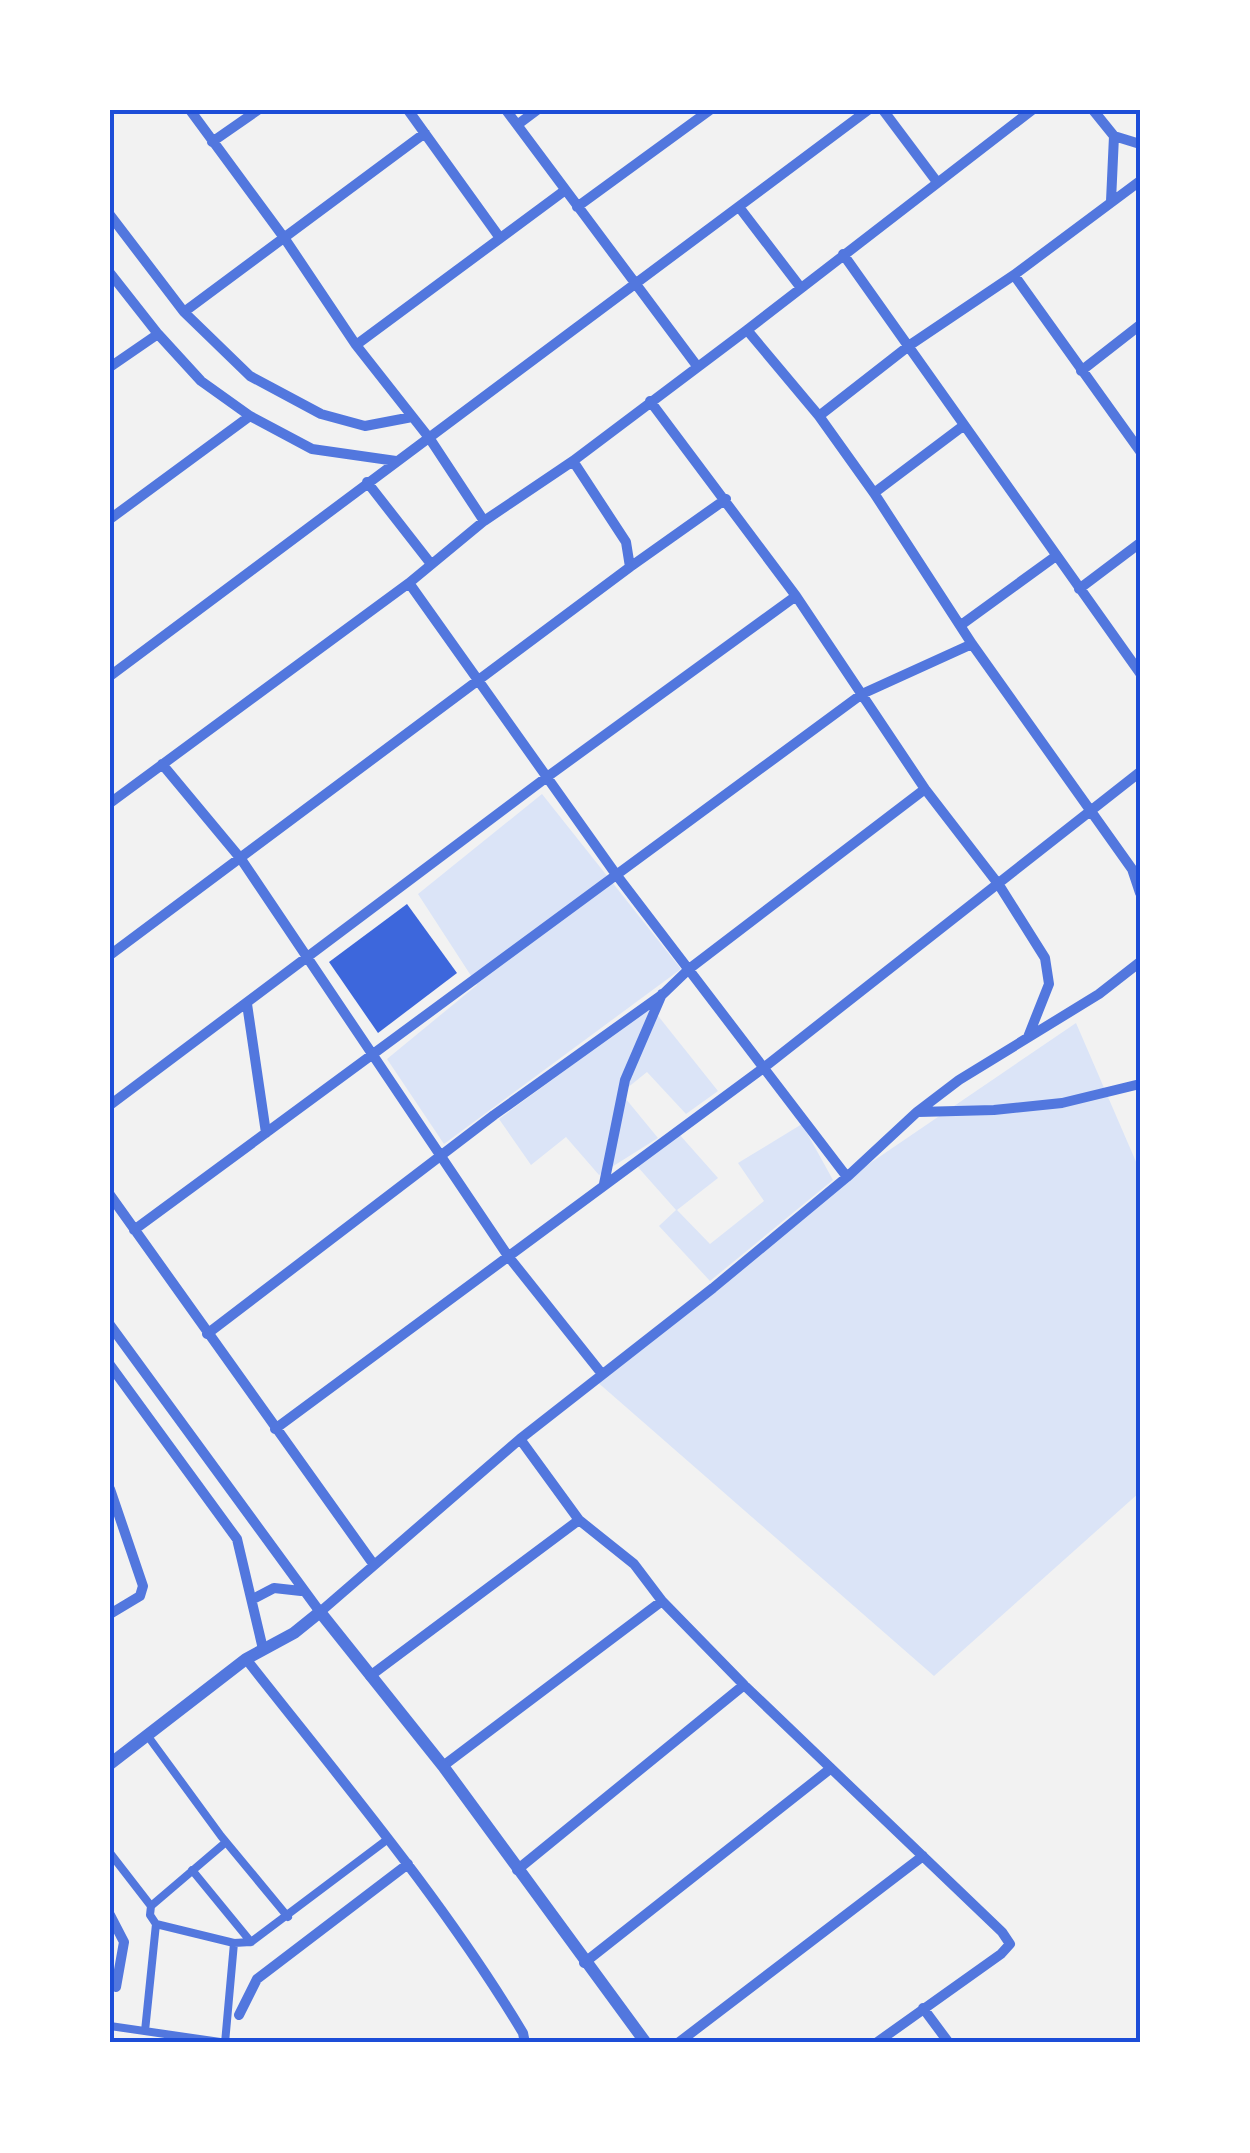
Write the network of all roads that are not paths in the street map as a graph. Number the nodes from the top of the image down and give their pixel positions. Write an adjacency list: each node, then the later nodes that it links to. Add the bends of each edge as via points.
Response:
1 (190, 110): 14 (street)
2 (258, 110): 14 (street)
3 (408, 110): 12 (street)
4 (506, 110): 11 (street)
5 (537, 110): 11 (street)
6 (710, 110): 20 (street)
7 (868, 110): 21 (street)
8 (883, 110): 17 (street)
9 (1032, 110): 17 (street)
10 (1093, 110): 13 (street)
11 (517, 125): 18 (street)
12 (425, 133): 23 (street); 24 (street)
13 (1114, 136): 15 (street); 19 (street)
14 (212, 142): 24 (street)
15 (1140, 144)
16 (1140, 181): 19 (street)
17 (937, 182): 25 (street)
18 (564, 192): 20 (street); 23 (street)
19 (1111, 201): 27 (street)
20 (577, 207): 28 (street)
21 (739, 207): 28 (street); 29 (street)
22 (110, 215): 30 (street)
23 (500, 238): 34 (street)
24 (285, 240): 30 (street); 34 (street)
25 (843, 254): 29 (street); 35 (street)
26 (110, 273): 33 (street)
27 (1014, 275): 35 (street); 38 (street)
28 (637, 283): 36 (street); 44 (street)
29 (801, 288): 32 (street)
30 (184, 312): 42 (street, via 250,376 321,414 365,426)
31 (1140, 325): 38 (street)
32 (748, 330): 36 (street); 41 (street)
33 (158, 334): 37 (street); 40 (street, via 201,381)
34 (356, 345): 42 (street)
35 (910, 345): 41 (street); 43 (street)
36 (697, 366): 39 (street)
37 (110, 367)
38 (1081, 371): 45 (street)
39 (650, 401): 47 (street); 50 (street)
40 (250, 416): 46 (street, via 312,449); 51 (street)
41 (818, 416): 49 (street)
42 (412, 417): 44 (street)
43 (963, 426): 49 (street); 54 (street)
44 (430, 439): 46 (street); 52 (street)
45 (1140, 452)
46 (397, 461): 48 (street)
47 (573, 461): 52 (street); 56 (street, via 626,542)
48 (368, 482): 55 (street); 63 (street)
49 (874, 493): 60 (street)
50 (726, 499): 56 (street); 59 (street)
51 (110, 519)
52 (484, 520): 55 (street)
53 (1140, 543): 58 (street)
54 (1056, 556): 58 (street); 60 (street)
55 (431, 564): 57 (street)
56 (630, 566): 64 (street)
57 (409, 583): 64 (street); 66 (street)
58 (1079, 590): 62 (street)
59 (796, 596): 65 (street); 68 (street)
60 (961, 625): 61 (street)
61 (972, 644): 65 (street); 71 (street)
62 (1140, 673)
63 (110, 676)
64 (480, 680): 68 (street); 72 (street)
65 (862, 694): 69 (street); 73 (street)
66 (162, 764): 70 (street); 72 (street)
67 (1140, 772): 71 (street)
68 (547, 777): 73 (street); 77 (street)
69 (924, 789): 74 (street); 79 (street)
70 (110, 803)
71 (1090, 810): 74 (street); 75 (street, via 1132,870)
72 (240, 859): 76 (street); 77 (street)
73 (615, 874): 79 (street); 83 (street)
74 (999, 885): 82 (street, via 1045,958 1050,984); 84 (street)
75 (1140, 893)
76 (110, 956)
77 (308, 959): 81 (street); 83 (street)
78 (1140, 962): 82 (street)
79 (690, 970): 80 (street); 84 (street)
80 (663, 994): 89 (street); 91 (street, via 625,1080)
81 (247, 1004): 86 (street); 88 (street)
82 (1027, 1038): 87 (street)
83 (372, 1054): 88 (street); 89 (street)
84 (762, 1069): 90 (street); 91 (street)
85 (1140, 1084): 87 (street, via 1062,1103)
86 (110, 1105)
87 (917, 1112): 90 (street)
88 (266, 1133): 93 (street)
89 (441, 1157): 94 (street); 96 (street)
90 (847, 1177): 98 (street)
91 (604, 1184): 94 (street)
92 (110, 1195): 93 (street)
93 (134, 1230): 96 (street)
94 (508, 1256): 98 (street); 99 (street)
95 (110, 1325): 104 (street)
96 (207, 1334): 99 (street)
97 (110, 1365): 105 (street, via 237,1538)
98 (602, 1374): 100 (street)
99 (275, 1429): 103 (street)
100 (520, 1439): 102 (street); 103 (street)
101 (110, 1489): 108 (street, via 143,1586 140,1596)
102 (579, 1520): 106 (street, via 634,1564); 111 (street)
103 (374, 1565): 107 (street)
104 (302, 1591): 105 (street, via 274,1588); 107 (street)
105 (253, 1599): 109 (street)
106 (662, 1601): 112 (street); 115 (street)
107 (320, 1612): 109 (street); 111 (street)
108 (110, 1614)
109 (262, 1649): 110 (street)
110 (246, 1659): 113 (street); 117 (street)
111 (370, 1676): 115 (street)
112 (744, 1686): 116 (street); 123 (street)
113 (147, 1735): 114 (street); 118 (street)
114 (110, 1764)
115 (443, 1766): 123 (street)
116 (830, 1769): 120 (street); 130 (street)
117 (388, 1839): 121 (street); 126 (street)
118 (226, 1842): 122 (street); 126 (street)
119 (110, 1853): 124 (street)
120 (923, 1856): 132 (street, via 1010,1944); 141 (street)
121 (408, 1864): 133 (street, via 257,1979); 139 (street, via 482,1964)
122 (192, 1870): 124 (street); 129 (street)
123 (518, 1870): 130 (street)
124 (149, 1905): 127 (street)
125 (110, 1916): 131 (street, via 124,1942)
126 (288, 1917): 129 (street)
127 (156, 1924): 128 (street); 136 (street)
128 (234, 1942): 129 (street); 138 (street)
129 (251, 1942)
130 (584, 1963): 140 (street)
131 (116, 1986)
132 (923, 2008): 142 (street); 143 (street)
133 (239, 2015)
134 (110, 2026): 135 (street)
135 (128, 2028): 136 (street); 137 (street)
136 (146, 2031): 138 (street)
137 (126, 2043)
138 (226, 2043)
139 (525, 2043)
140 (646, 2043)
141 (678, 2043)
142 (876, 2043)
143 (949, 2043)

